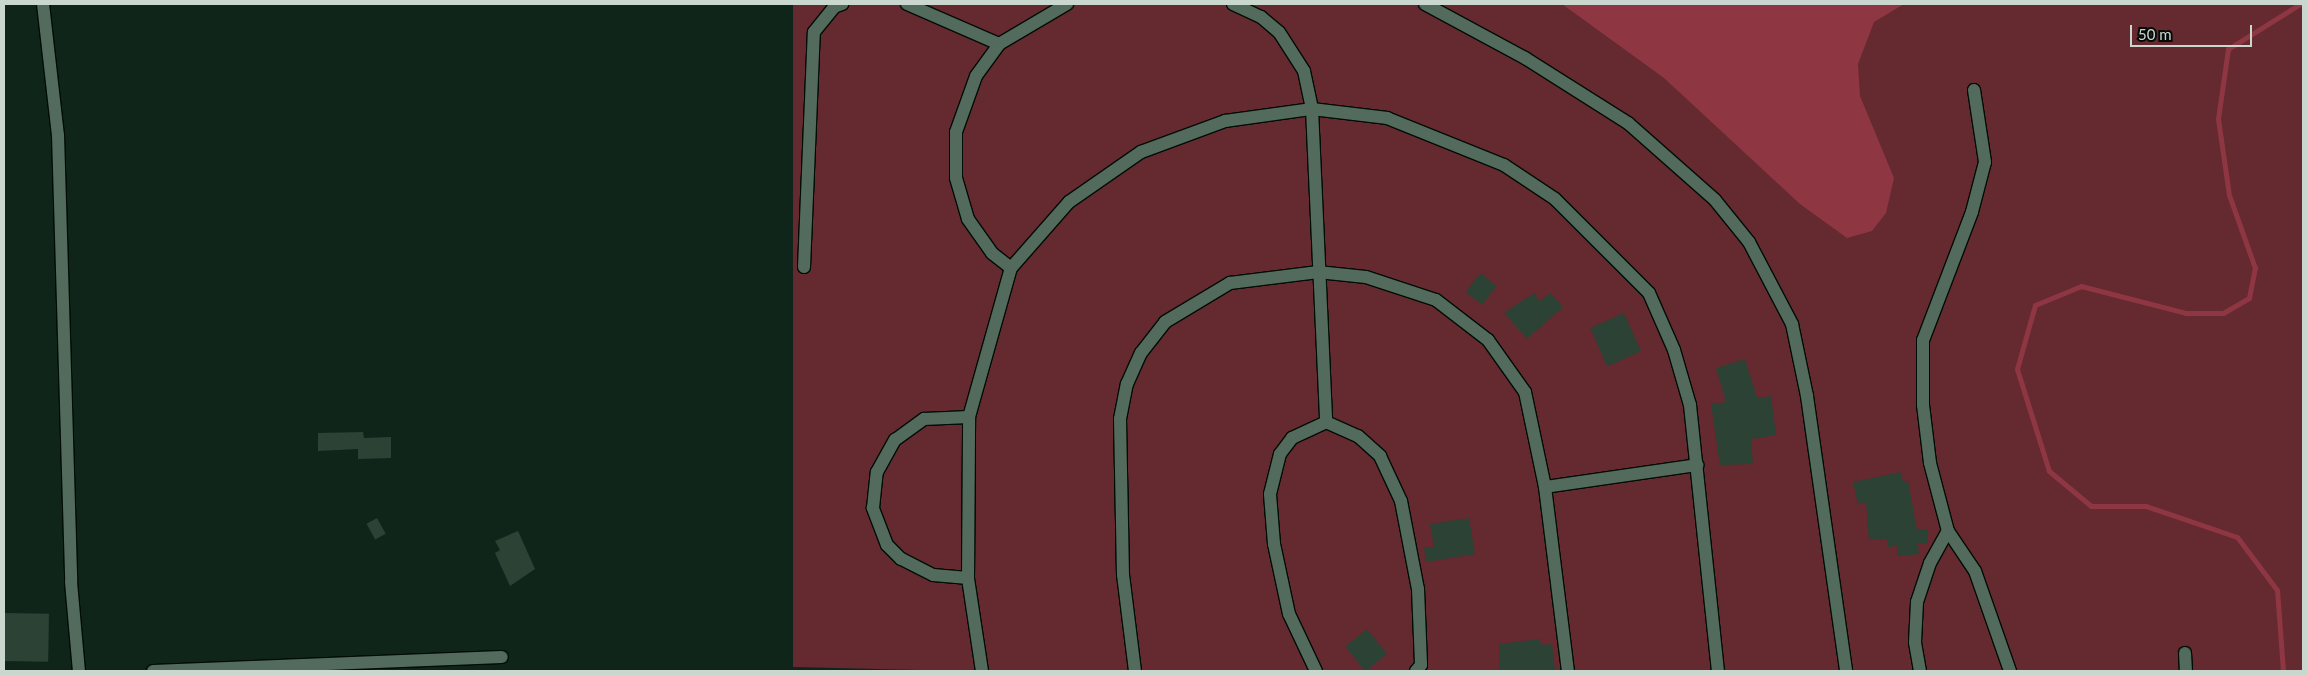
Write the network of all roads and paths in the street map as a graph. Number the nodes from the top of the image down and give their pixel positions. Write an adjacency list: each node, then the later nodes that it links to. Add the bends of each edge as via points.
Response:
1 (42, 4): 22 (street, via 58,135 71,582)
2 (842, 4): 10 (street, via 834,7 814,32)
3 (907, 4): 7 (street)
4 (1068, 4): 7 (street)
5 (1233, 4): 9 (street, via 1261,17 1294,51 1304,71)
6 (1425, 4): 29 (street, via 1525,58 1628,123 1715,200 1750,242 1776,289 1794,333 1807,396)
7 (999, 44): 11 (street, via 976,76 962,111 954,156 968,219 992,253)
8 (1974, 90): 17 (street, via 1985,162 1972,212 1923,340 1923,405 1930,463)
9 (1312, 109): 11 (street, via 1224,121 1141,152 1069,202); 12 (street); 15 (street, via 1387,118 1433,134 1504,165 1556,199 1649,293 1674,350 1690,405)
10 (804, 266)
11 (1011, 268): 13 (street)
12 (1318, 272): 14 (street); 16 (street, via 1404,287 1436,300 1488,340 1525,392); 25 (street, via 1230,282 1164,322 1141,353 1127,384 1120,419 1124,575)
13 (970, 417): 18 (street); 18 (street, via 924,419 895,440 877,472 873,508 887,545 901,559 933,575)
14 (1326, 422): 21 (street, via 1369,445 1392,478 1414,559); 26 (street, via 1292,438 1280,454 1270,494 1274,544 1289,614)
15 (1697, 465): 16 (street); 28 (street)
16 (1545, 487): 27 (street)
17 (1948, 531): 30 (street, via 1930,564 1917,602 1915,642); 31 (street, via 1975,570)
18 (968, 578): 24 (street)
19 (2185, 653): 32 (street)
20 (502, 657): 23 (street)
21 (1422, 669)
22 (79, 671)
23 (153, 671)
24 (982, 671)
25 (1135, 671)
26 (1316, 671)
27 (1568, 671)
28 (1718, 671)
29 (1846, 671)
30 (1920, 671)
31 (2010, 671)
32 (2186, 671)

